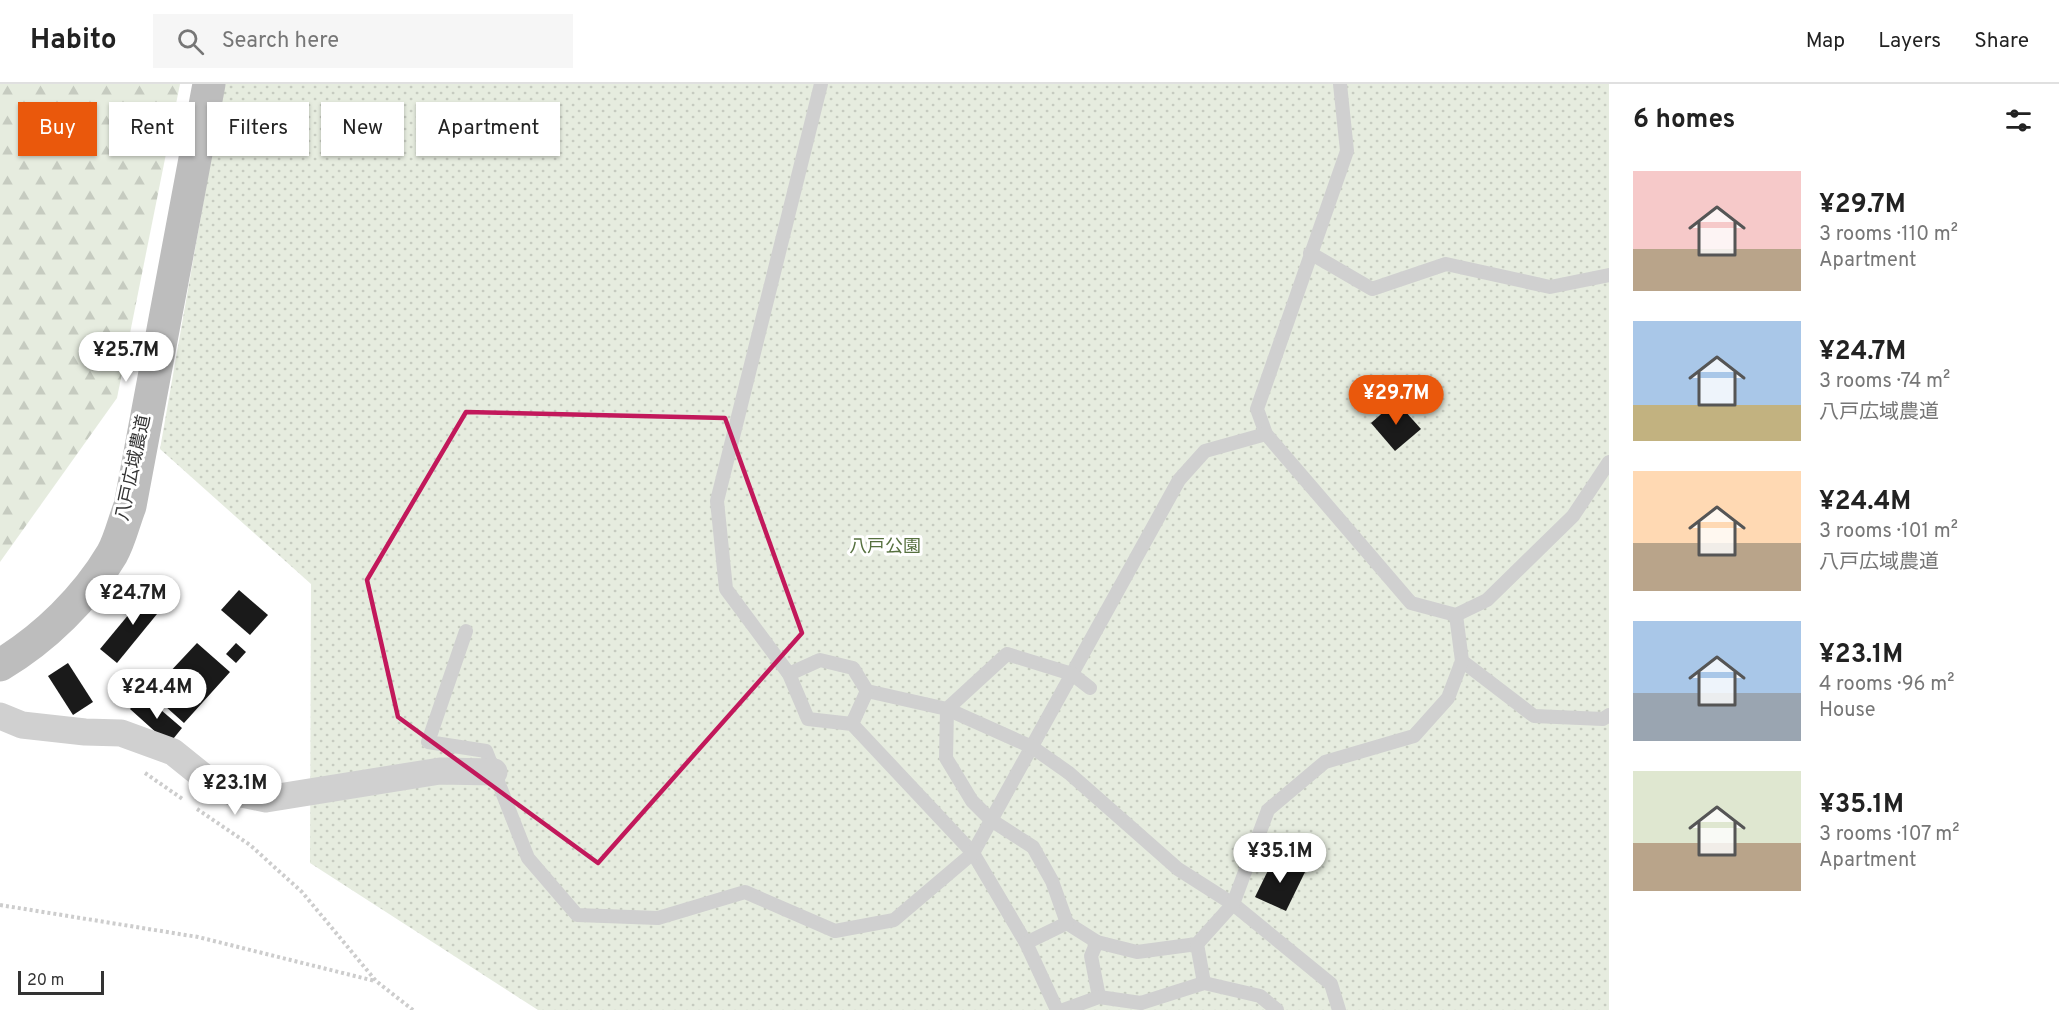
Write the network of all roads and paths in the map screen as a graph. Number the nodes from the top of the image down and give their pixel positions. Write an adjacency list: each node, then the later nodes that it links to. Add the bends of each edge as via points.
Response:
1 (209, 84): 11 (street, 八戸広域農道, via 130,506 112,553 76,603)
2 (820, 84): 12 (lane, via 717,501 726,588)
3 (1340, 84): 4 (lane, via 1347,151)
4 (1310, 253): 5 (lane, via 1372,289 1446,264 1550,287); 6 (lane, via 1257,409)
5 (1609, 275)
6 (1266, 434): 8 (lane, via 1411,603); 13 (lane, via 1205,451 1179,480)
7 (1609, 462): 8 (lane, via 1573,516 1486,600)
8 (1456, 615): 10 (lane)
9 (466, 631): 22 (lane, via 428,742 486,751)
10 (1462, 661): 17 (lane, via 1534,716); 27 (lane, via 1448,698 1414,736 1325,762 1268,810)
11 (0, 665)
12 (789, 674): 15 (lane, via 820,660 853,668); 19 (lane, via 808,719)
13 (1072, 674): 14 (lane); 16 (lane, via 1007,654); 20 (lane)
14 (1090, 687)
15 (867, 691): 16 (lane); 19 (lane)
16 (947, 709): 20 (lane); 25 (lane, via 946,758 972,801)
17 (1609, 715)
18 (0, 716): 22 (street, via 22,725 121,733 173,752 209,781 232,792 266,799 440,771)
19 (852, 724): 26 (lane)
20 (1032, 747): 25 (lane); 27 (lane, via 1069,773 1178,869)
21 (140, 770): 23 (path)
22 (494, 772): 26 (lane, via 528,858 577,915 658,918 745,892 835,931 894,920)
23 (186, 801)
24 (195, 807): 33 (path, via 250,845 302,892)
25 (991, 820): 26 (lane); 29 (lane, via 1033,847 1052,881)
26 (973, 853): 31 (lane)
27 (1233, 904): 32 (lane); 40 (lane, via 1331,984)
28 (0, 905): 33 (path, via 198,937)
29 (1067, 923): 30 (lane); 31 (lane)
30 (1097, 942): 32 (lane, via 1137,952); 35 (lane, via 1091,956)
31 (1026, 943): 37 (lane)
32 (1197, 944): 34 (lane)
33 (376, 981): 36 (path)
34 (1204, 983): 35 (lane, via 1141,1003); 39 (lane, via 1260,996)
35 (1099, 997): 38 (lane)
36 (413, 1010)
37 (1057, 1010)
38 (1063, 1010)
39 (1277, 1010)
40 (1339, 1010)

